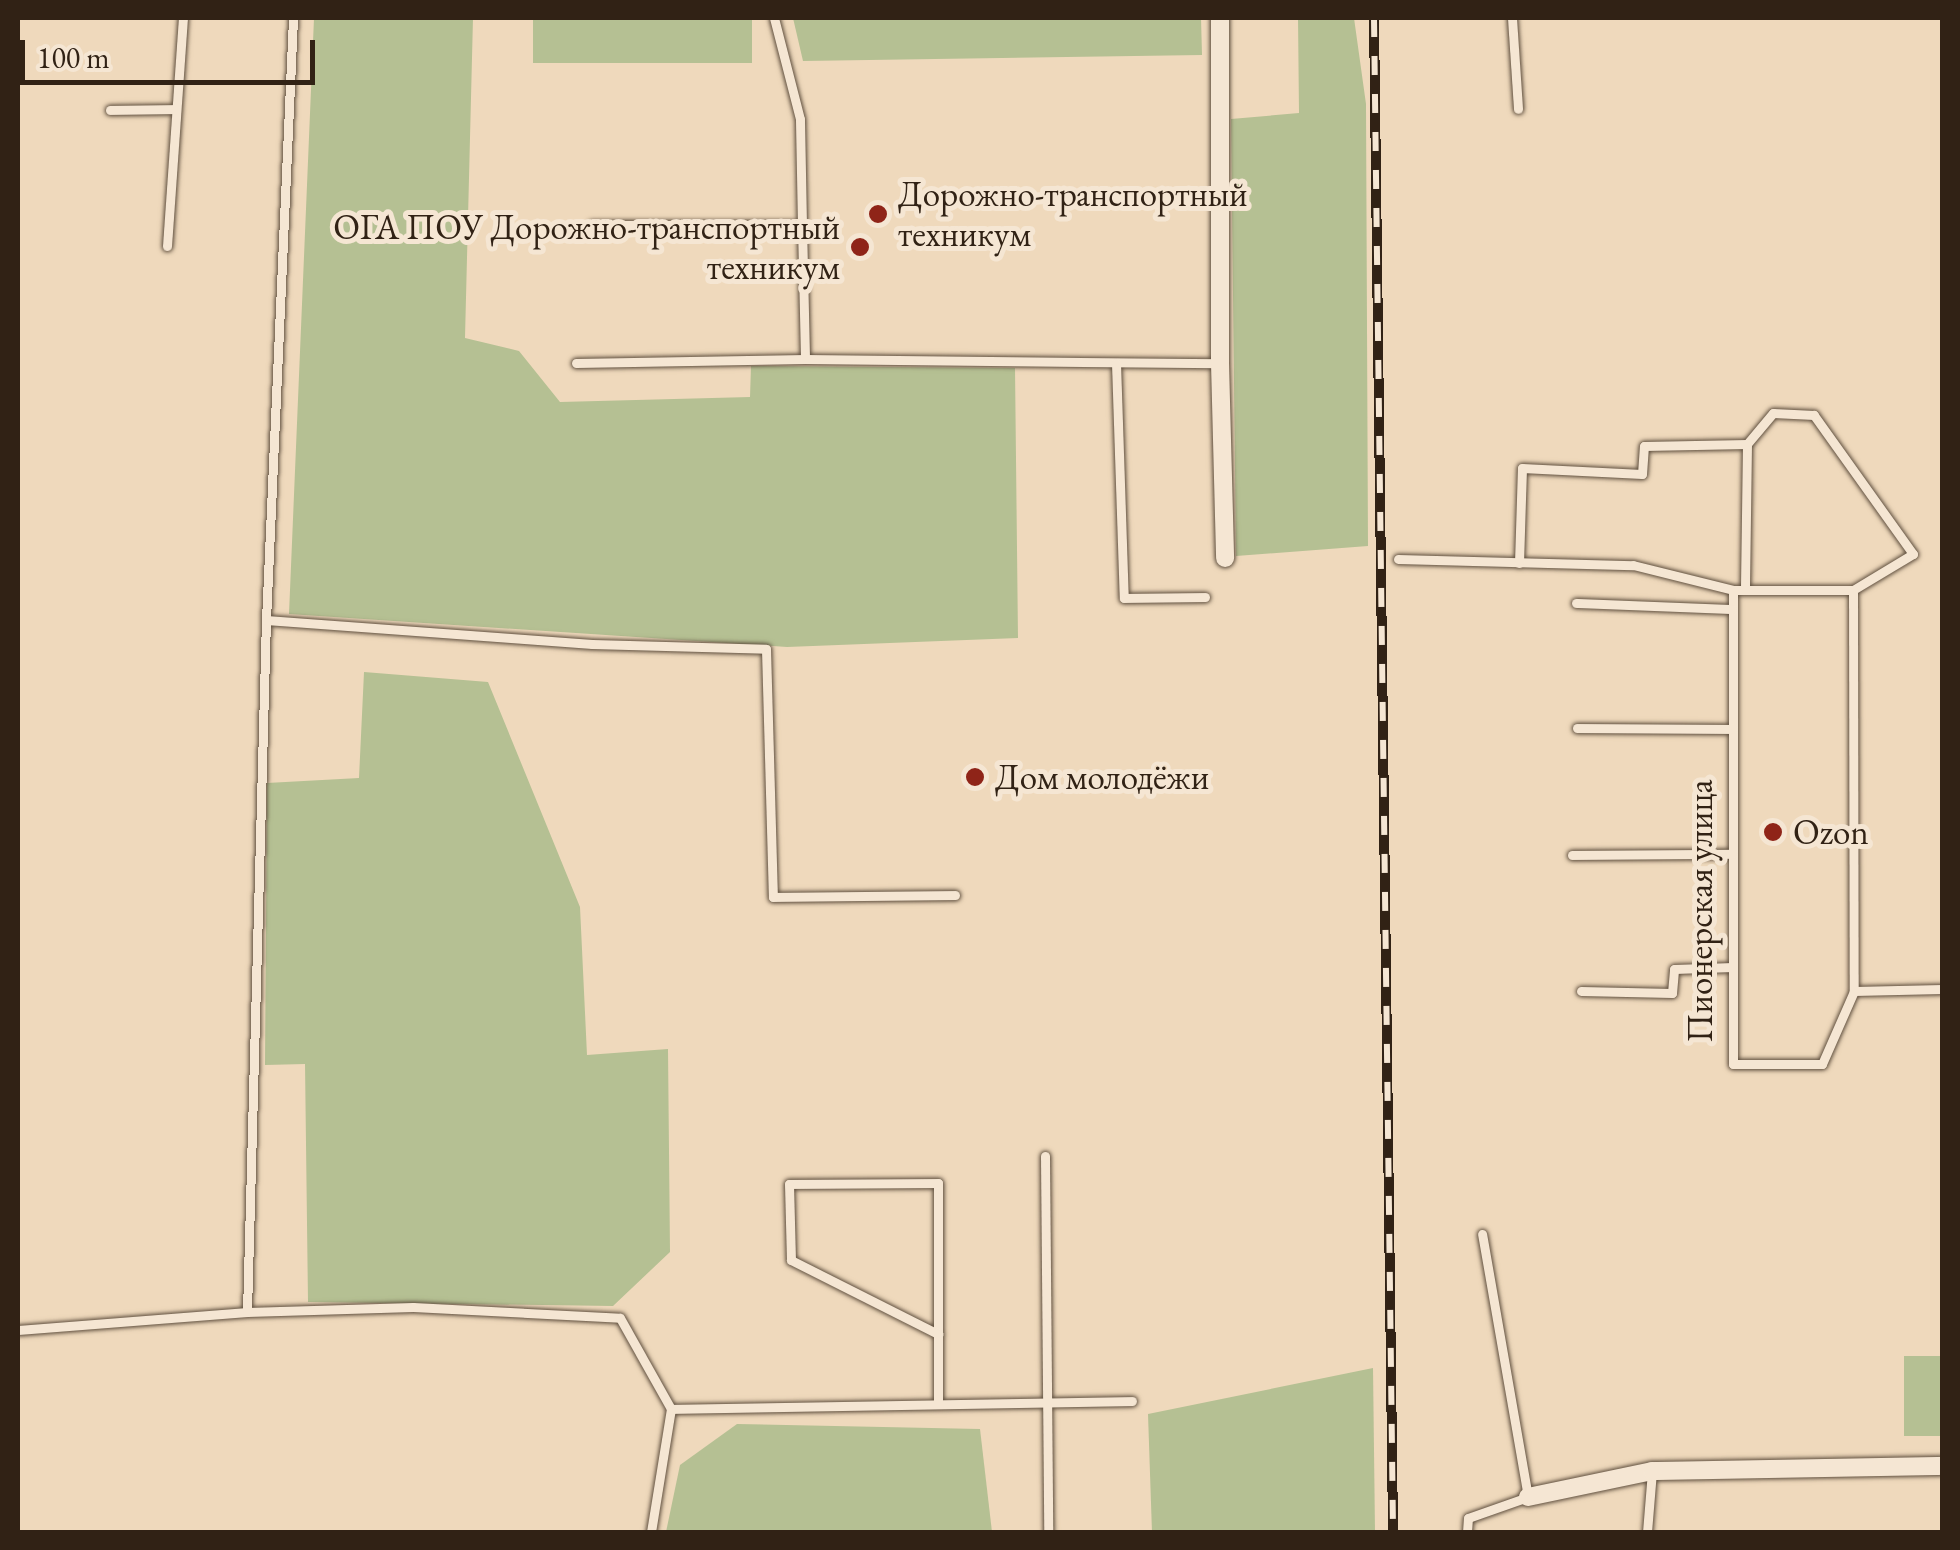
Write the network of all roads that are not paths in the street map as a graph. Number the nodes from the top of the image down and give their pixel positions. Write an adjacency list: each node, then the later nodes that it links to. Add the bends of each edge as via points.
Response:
1 (182, 18): 6 (lane)
2 (294, 18): 26 (lane)
3 (774, 18): 10 (lane, via 800,119)
4 (1220, 18): 15 (street)
5 (1512, 18): 7 (lane)
6 (176, 109): 8 (lane); 11 (lane)
7 (1518, 109)
8 (110, 110)
9 (592, 225): 10 (lane)
10 (802, 225): 12 (lane)
11 (167, 246)
12 (805, 359): 13 (lane); 14 (lane)
13 (576, 363)
14 (1116, 363): 15 (lane); 23 (lane, via 1124,598)
15 (1220, 363): 17 (street)
16 (1747, 444): 19 (lane, via 1644,446 1642,474 1522,468); 21 (lane); 22 (lane, via 1773,413 1814,416 1914,554)
17 (1225, 558)
18 (1398, 559): 19 (lane)
19 (1519, 563): 20 (lane, via 1633,565)
20 (1732, 590): 21 (lane); 25 (lane, Пионерская улица)
21 (1746, 590): 22 (lane)
22 (1853, 590): 35 (lane)
23 (1205, 597)
24 (1576, 603): 25 (lane)
25 (1732, 609): 28 (lane, Пионерская улица)
26 (266, 620): 31 (lane, via 766,650 773,897); 38 (lane)
27 (1578, 728): 28 (lane)
28 (1733, 730): 29 (lane, Пионерская улица)
29 (1733, 854): 30 (lane); 32 (lane, Пионерская улица)
30 (1572, 855)
31 (954, 895)
32 (1733, 967): 34 (lane, via 1674,969 1672,993); 35 (lane, Пионерская улица, via 1733,1064 1822,1064)
33 (1942, 989): 35 (lane)
34 (1580, 991)
35 (1854, 991)
36 (1045, 1156): 42 (lane)
37 (1482, 1234): 47 (lane)
38 (247, 1312): 39 (lane); 44 (lane, via 413,1307 620,1318)
39 (18, 1330)
40 (938, 1334): 40 (lane, via 792,1260 789,1184 938,1183); 43 (lane)
41 (1132, 1401): 42 (lane)
42 (1048, 1402): 43 (lane); 49 (lane)
43 (938, 1403): 44 (lane)
44 (671, 1408): 48 (lane)
45 (1942, 1466): 46 (street)
46 (1652, 1471): 47 (street); 51 (lane)
47 (1528, 1497): 50 (lane, via 1468,1518)
48 (651, 1532)
49 (1048, 1532)
50 (1467, 1532)
51 (1647, 1532)

